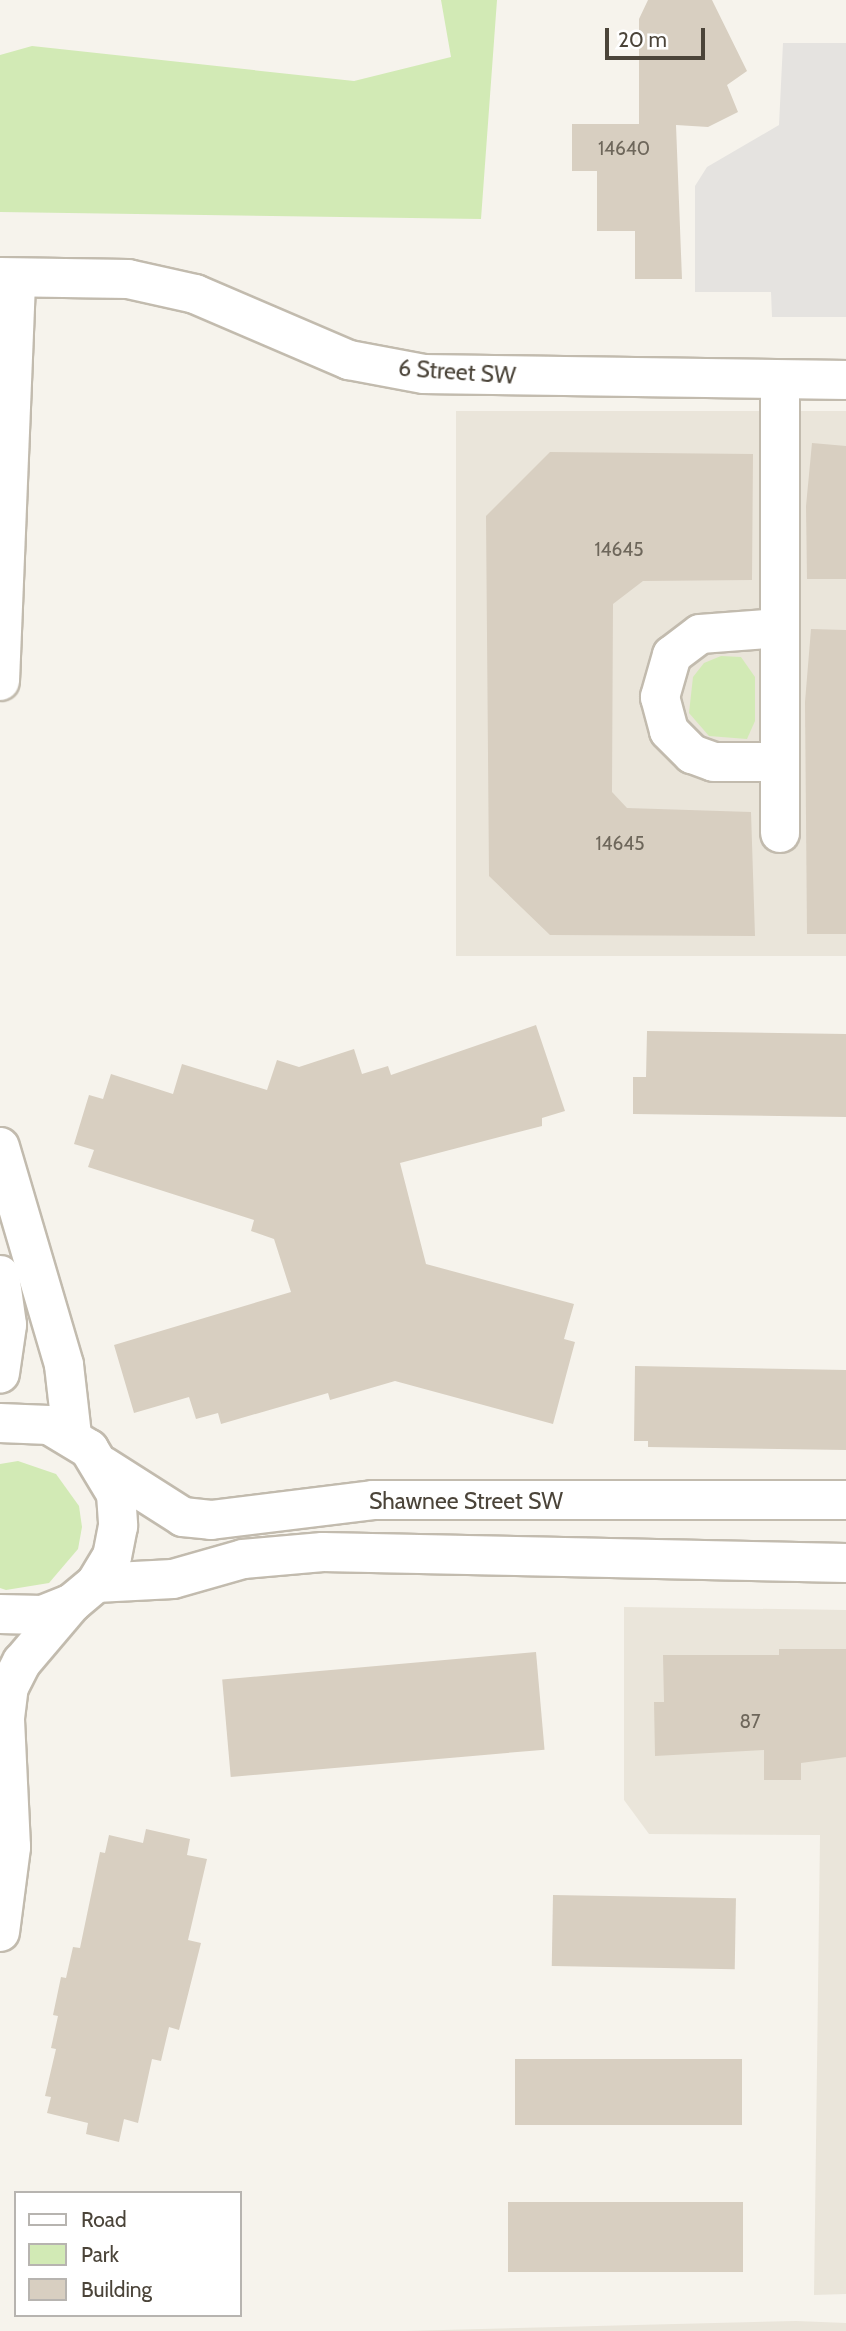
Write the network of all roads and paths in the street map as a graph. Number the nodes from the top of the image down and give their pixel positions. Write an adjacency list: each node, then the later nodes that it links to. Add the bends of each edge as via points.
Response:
1 (8, 277): 2 (street, 6 Street SW, via 128,279 195,294 349,360 424,374); 4 (street)
2 (780, 380): 3 (street, 6 Street SW); 5 (street)
3 (846, 380)
4 (4, 539): 6 (street)
5 (780, 628): 7 (street); 7 (street, via 700,634 672,655 660,697 669,731 692,754 714,762)
6 (0, 681)
7 (780, 762): 8 (street)
8 (780, 833)
9 (0, 1147): 13 (street, via 64,1365)
10 (0, 1275): 11 (street, via 7,1325)
11 (0, 1373)
12 (0, 1423): 13 (street, via 49,1425)
13 (72, 1435): 14 (street)
14 (103, 1466): 16 (street, Shawnee Street SW, via 183,1517 211,1520 373,1500); 19 (street, via 116,1494 118,1526 112,1556)
15 (846, 1500): 16 (street, Shawnee Street SW)
16 (604, 1501): 17 (street)
17 (604, 1557): 18 (street); 19 (street, via 323,1552 243,1559 173,1580)
18 (846, 1563)
19 (84, 1593): 20 (street, via 43,1615); 21 (street, via 22,1662 9,1686 5,1729 10,1847)
20 (0, 1614)
21 (0, 1932)

